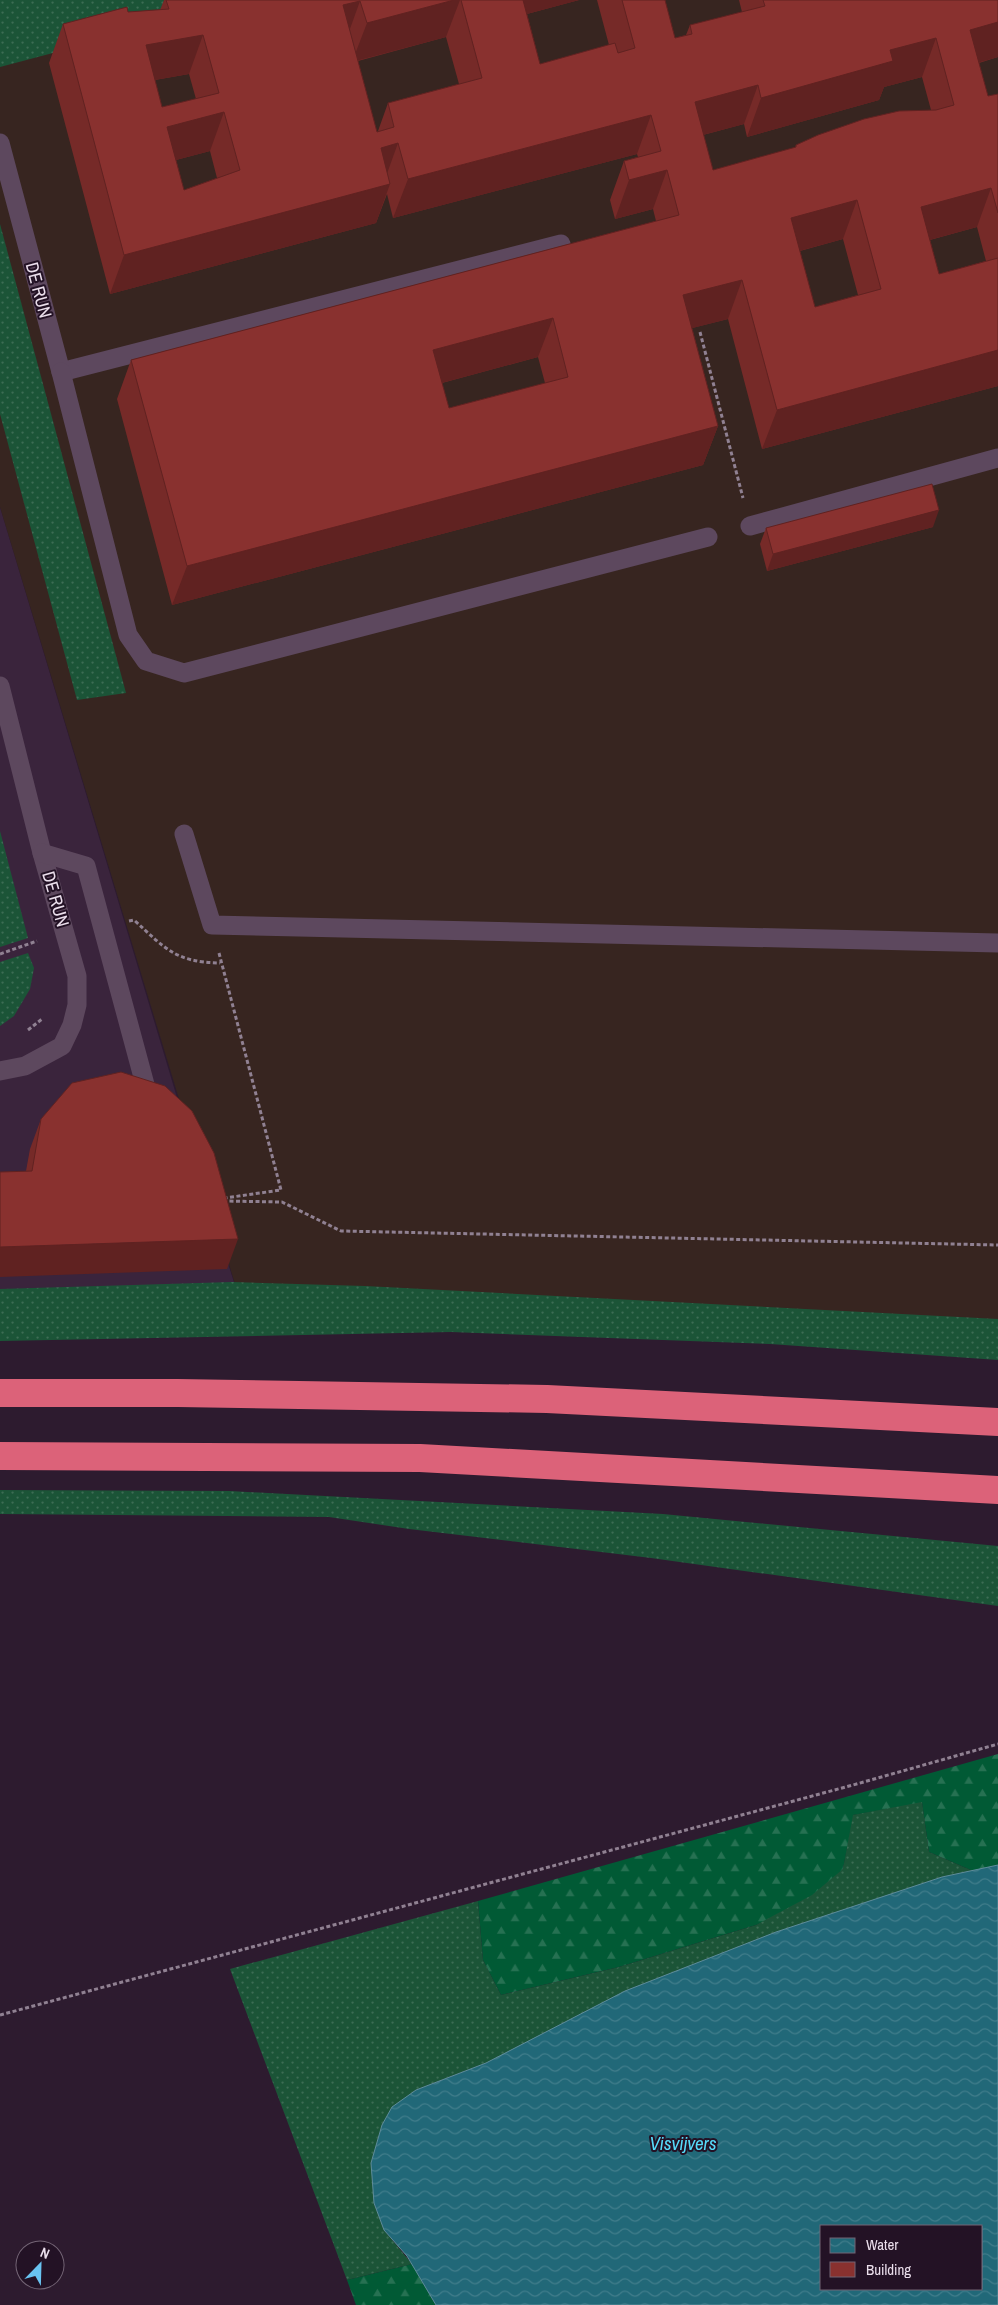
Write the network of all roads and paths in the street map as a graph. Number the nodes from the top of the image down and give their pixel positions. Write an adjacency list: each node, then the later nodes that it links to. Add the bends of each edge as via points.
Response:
1 (0, 143): 4 (lane, DE RUN)
2 (561, 244): 4 (lane)
3 (700, 332): 6 (path)
4 (61, 372): 7 (lane, DE RUN, via 128,635 146,661 184,673)
5 (998, 458): 6 (lane)
6 (750, 526)
7 (708, 537)
8 (0, 686): 10 (lane, DE RUN)
9 (184, 834): 12 (lane, via 212,925)
10 (42, 853): 17 (lane, DE RUN, via 78,976 77,1005 62,1046 25,1066); 18 (lane, via 86,866)
11 (41, 940): 13 (path)
12 (998, 943)
13 (0, 954)
14 (220, 962): 19 (path, via 280,1190 217,1200 282,1202 341,1231)
15 (46, 1011): 16 (path, via 43,1018)
16 (20, 1036)
17 (0, 1071)
18 (154, 1116)
19 (998, 1245)
20 (0, 1393): 21 (highway, via 547,1399)
21 (998, 1422)
22 (0, 1456): 23 (highway, via 420,1458)
23 (998, 1490)
24 (998, 1744): 25 (path)
25 (0, 2016)

